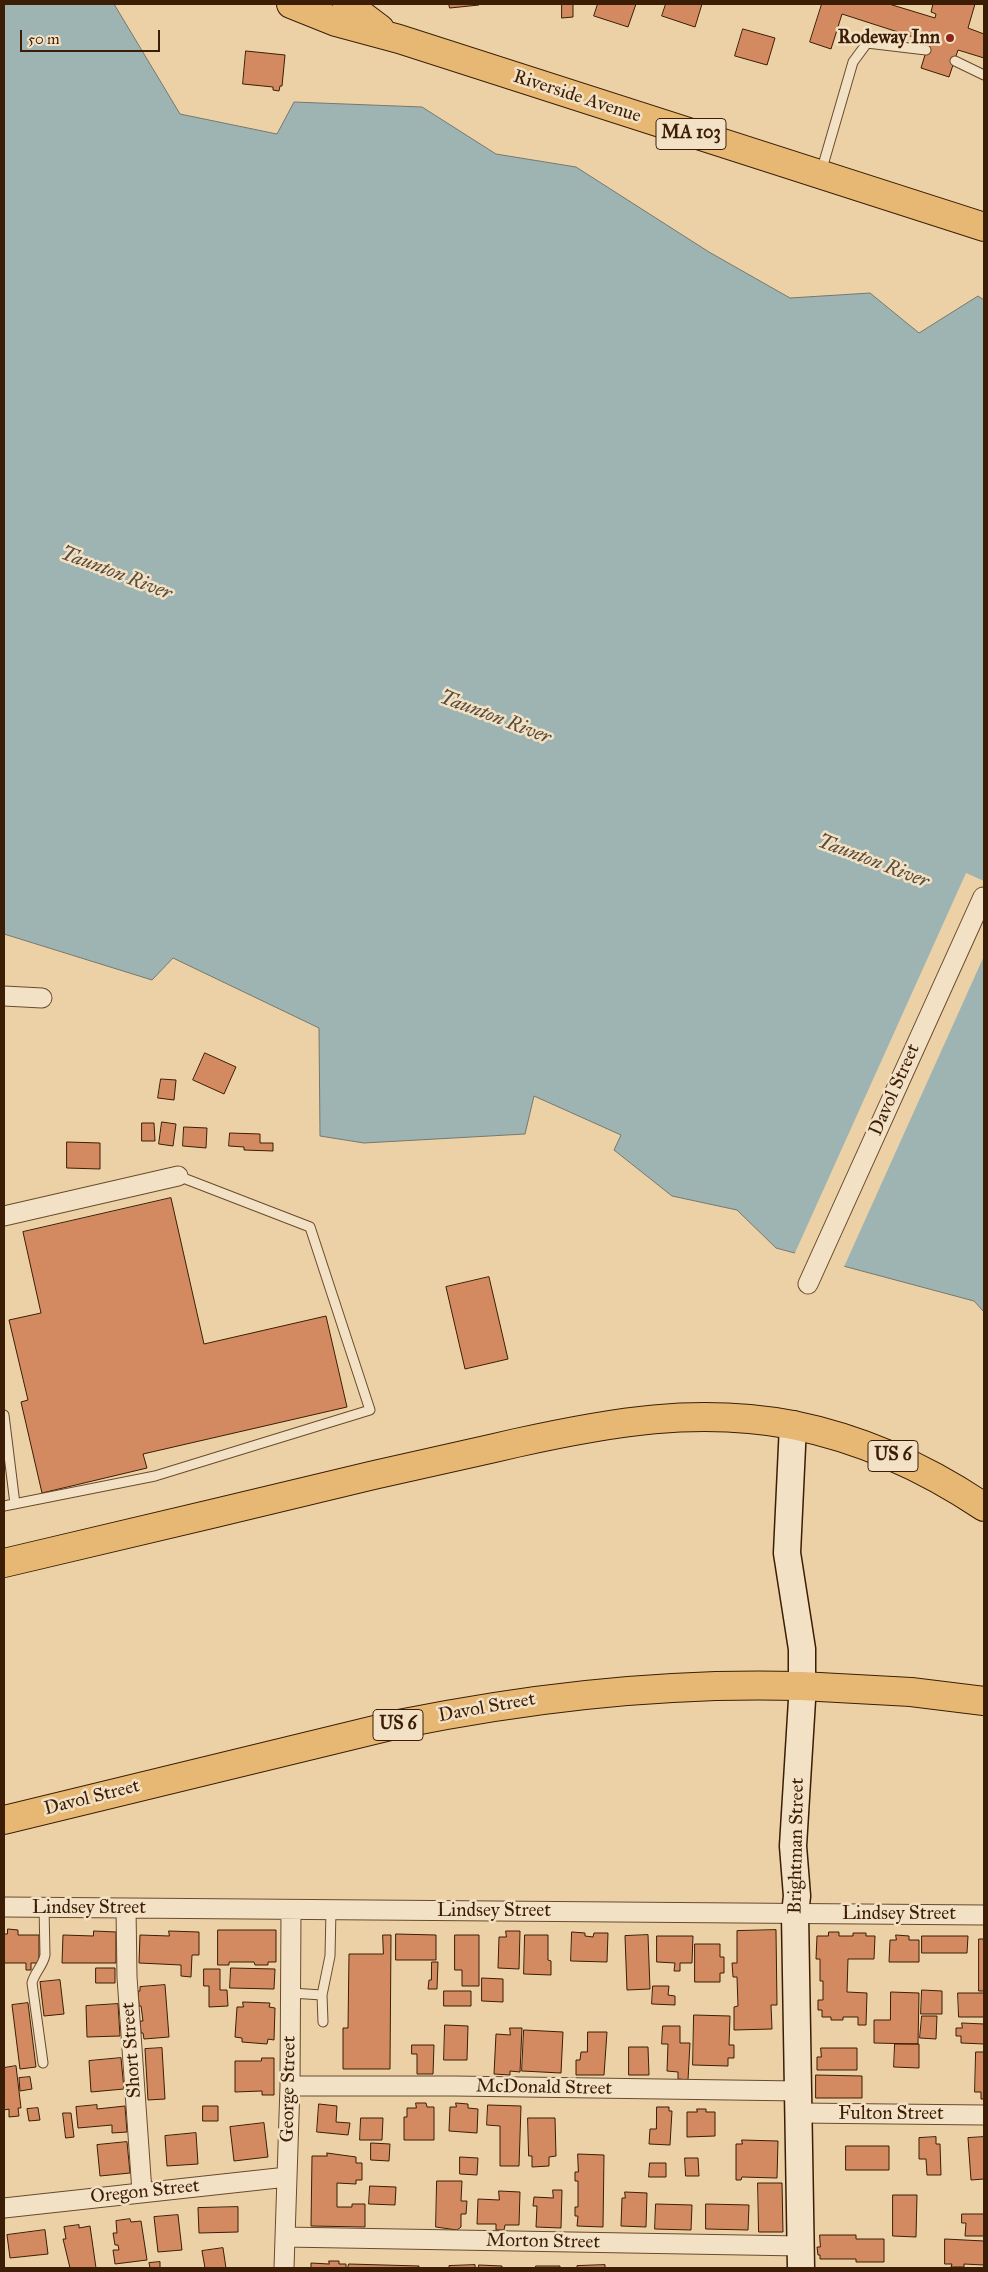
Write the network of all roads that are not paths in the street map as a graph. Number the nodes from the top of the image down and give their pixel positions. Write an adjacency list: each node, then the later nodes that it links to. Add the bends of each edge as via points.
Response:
1 (291, 4): 3 (main road, Riverside Avenue / MA 103, via 336,22)
2 (347, 4): 3 (main road, Riverside Avenue / MA 103)
3 (399, 39): 7 (main road, Riverside Avenue / MA 103)
4 (926, 50): 7 (lane, via 868,43 853,62)
5 (954, 60): 6 (lane)
6 (984, 75)
7 (820, 175): 8 (main road, Riverside Avenue / MA 103)
8 (984, 227)
9 (983, 897): 14 (street, Davol Street)
10 (4, 996): 11 (street)
11 (42, 998)
12 (178, 1176): 13 (street); 17 (lane, via 310,1226 370,1410 154,1476)
13 (4, 1216)
14 (808, 1284)
15 (4, 1415): 17 (lane)
16 (793, 1425): 19 (main road, US 6, via 849,1439 889,1454 942,1480); 20 (main road, US 6, via 712,1416 662,1417 613,1424 434,1462); 21 (main road, Brightman Street, via 787,1553 802,1649)
17 (16, 1504): 18 (lane)
18 (4, 1506)
19 (984, 1507)
20 (4, 1563)
21 (801, 1686): 22 (main road, US 6, via 911,1692); 23 (main road, Davol Street / US 6, via 646,1688 480,1708 399,1724); 29 (main road, Brightman Street, via 794,1846)
22 (984, 1701)
23 (4, 1820)
24 (4, 1907): 25 (street, Lindsey Street)
25 (44, 1907): 26 (street, Lindsey Street); 34 (lane, via 45,1955 32,1983)
26 (126, 1908): 27 (street, Lindsey Street); 39 (street, Short Street, via 127,1977)
27 (291, 1910): 28 (street, Lindsey Street); 31 (street, George Street)
28 (331, 1910): 29 (street, Lindsey Street); 32 (lane, via 330,1956)
29 (795, 1914): 30 (street, Lindsey Street); 36 (main road, Brightman Street)
30 (984, 1915)
31 (291, 1993): 32 (lane); 35 (street, George Street)
32 (322, 1995): 33 (lane)
33 (323, 2022)
34 (43, 2063)
35 (290, 2086): 36 (street, McDonald Street, via 454,2086); 38 (street, George Street)
36 (799, 2102): 37 (street, Fulton Street); 42 (main road, Brightman Street)
37 (984, 2115)
38 (287, 2178): 39 (street, Oregon Street); 41 (street, George Street)
39 (142, 2192): 40 (street, Oregon Street)
40 (4, 2208)
41 (285, 2236): 42 (street, Morton Street); 43 (street, George Street)
42 (800, 2257)
43 (284, 2268)

